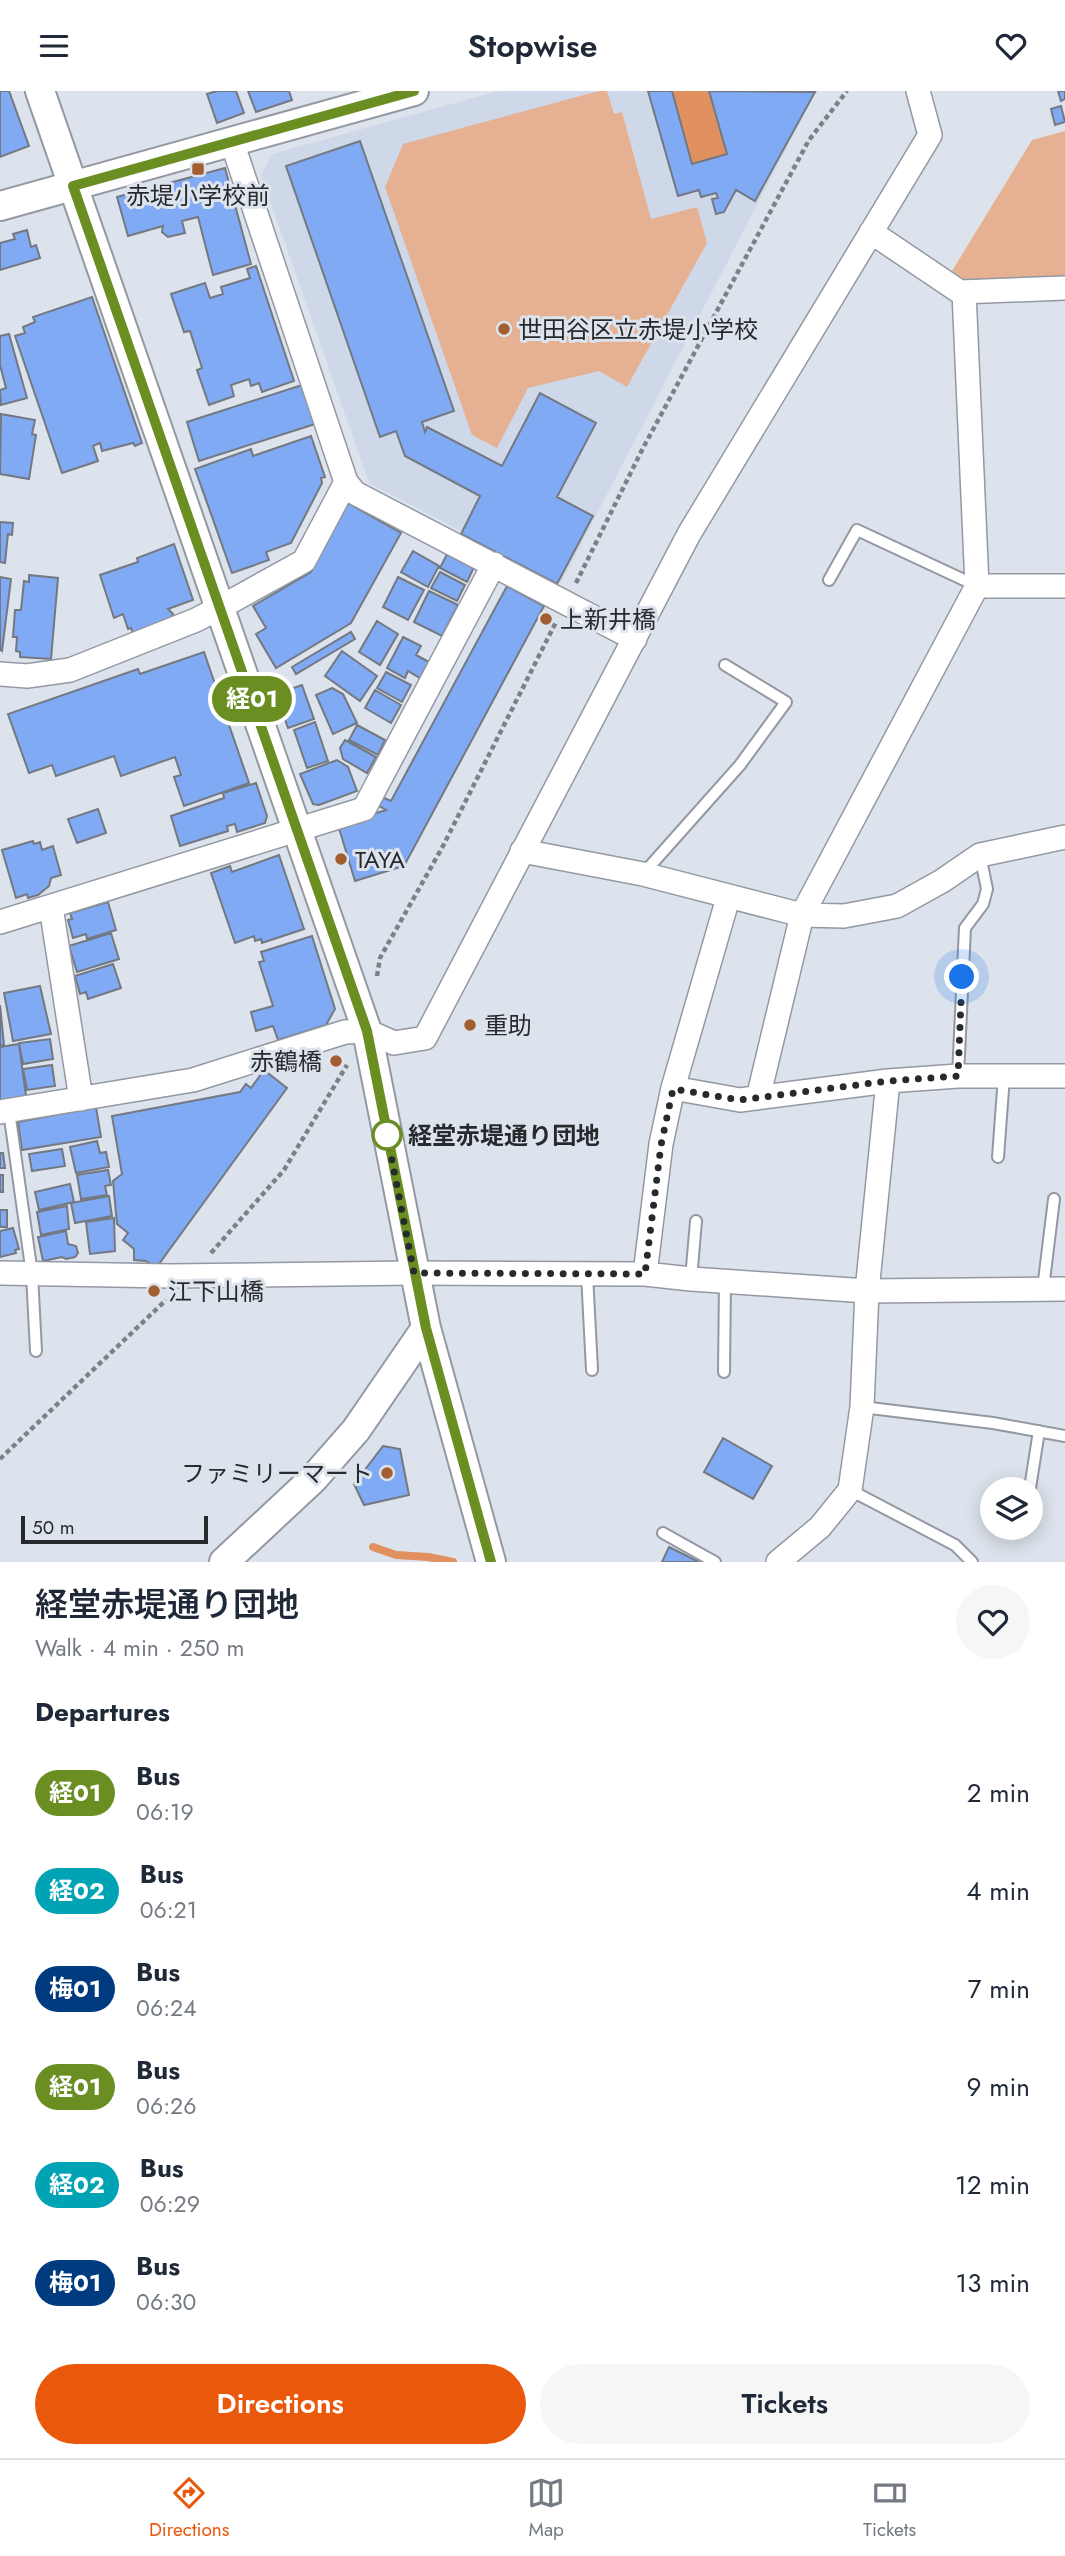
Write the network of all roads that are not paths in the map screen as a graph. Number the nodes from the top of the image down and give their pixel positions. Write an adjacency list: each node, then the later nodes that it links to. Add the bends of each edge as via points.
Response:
1 (40, 91): 6 (street)
2 (414, 91): 4 (street)
3 (918, 91): 8 (street, via 930,135)
4 (347, 100): 5 (street)
5 (232, 142): 6 (street); 11 (street)
6 (73, 186): 7 (street); 16 (street)
7 (0, 206)
8 (871, 232): 10 (street); 17 (street, via 689,534)
9 (1065, 288): 10 (street)
10 (964, 292): 14 (street)
11 (346, 482): 12 (street, via 355,493); 16 (street, via 304,561)
12 (494, 563): 17 (street); 20 (street, via 364,809)
13 (830, 580): 14 (lane, via 857,530)
14 (976, 586): 15 (street); 27 (street)
15 (1065, 586)
16 (221, 607): 19 (street, via 70,670 27,676); 20 (street)
17 (635, 639): 22 (street)
18 (725, 665): 24 (lane, via 786,702 740,765)
19 (0, 674)
20 (296, 831): 26 (street); 29 (street)
21 (1065, 837): 23 (street)
22 (522, 851): 24 (street); 29 (street, via 425,1038 394,1043)
23 (980, 855): 27 (street, via 897,907 844,916); 30 (lane, via 987,890 965,928)
24 (643, 874): 25 (street)
25 (728, 898): 27 (street); 34 (street)
26 (51, 907): 28 (street); 36 (street)
27 (802, 915): 35 (street)
28 (0, 922)
29 (367, 1031): 36 (street, via 345,1032 194,1080); 42 (street)
30 (958, 1076): 31 (street); 33 (street)
31 (1004, 1076): 32 (street); 38 (lane)
32 (1065, 1076)
33 (888, 1081): 35 (street); 49 (street)
34 (673, 1089): 35 (street, via 740,1100); 45 (street)
35 (758, 1098)
36 (81, 1099): 37 (street)
37 (4, 1112): 43 (lane)
38 (998, 1157)
39 (1054, 1199): 48 (lane)
40 (696, 1221): 46 (lane)
41 (0, 1273): 43 (street)
42 (414, 1273): 43 (street); 44 (street); 50 (street)
43 (32, 1274): 51 (lane)
44 (587, 1274): 45 (street); 52 (lane)
45 (645, 1274): 46 (street)
46 (691, 1279): 47 (street)
47 (725, 1281): 49 (street); 53 (lane)
48 (1054, 1289): 49 (street)
49 (867, 1291): 54 (street)
50 (426, 1328): 60 (street); 61 (street, via 356,1430 313,1479)
51 (36, 1351)
52 (592, 1370)
53 (723, 1372)
54 (862, 1407): 55 (lane); 58 (street)
55 (1039, 1431): 56 (lane); 57 (lane)
56 (1065, 1436)
57 (1032, 1477)
58 (849, 1490): 63 (street, via 820,1527); 64 (lane, via 955,1545)
59 (663, 1533): 62 (lane)
60 (491, 1560)
61 (224, 1562)
62 (715, 1562)
63 (778, 1562)
64 (972, 1562)

